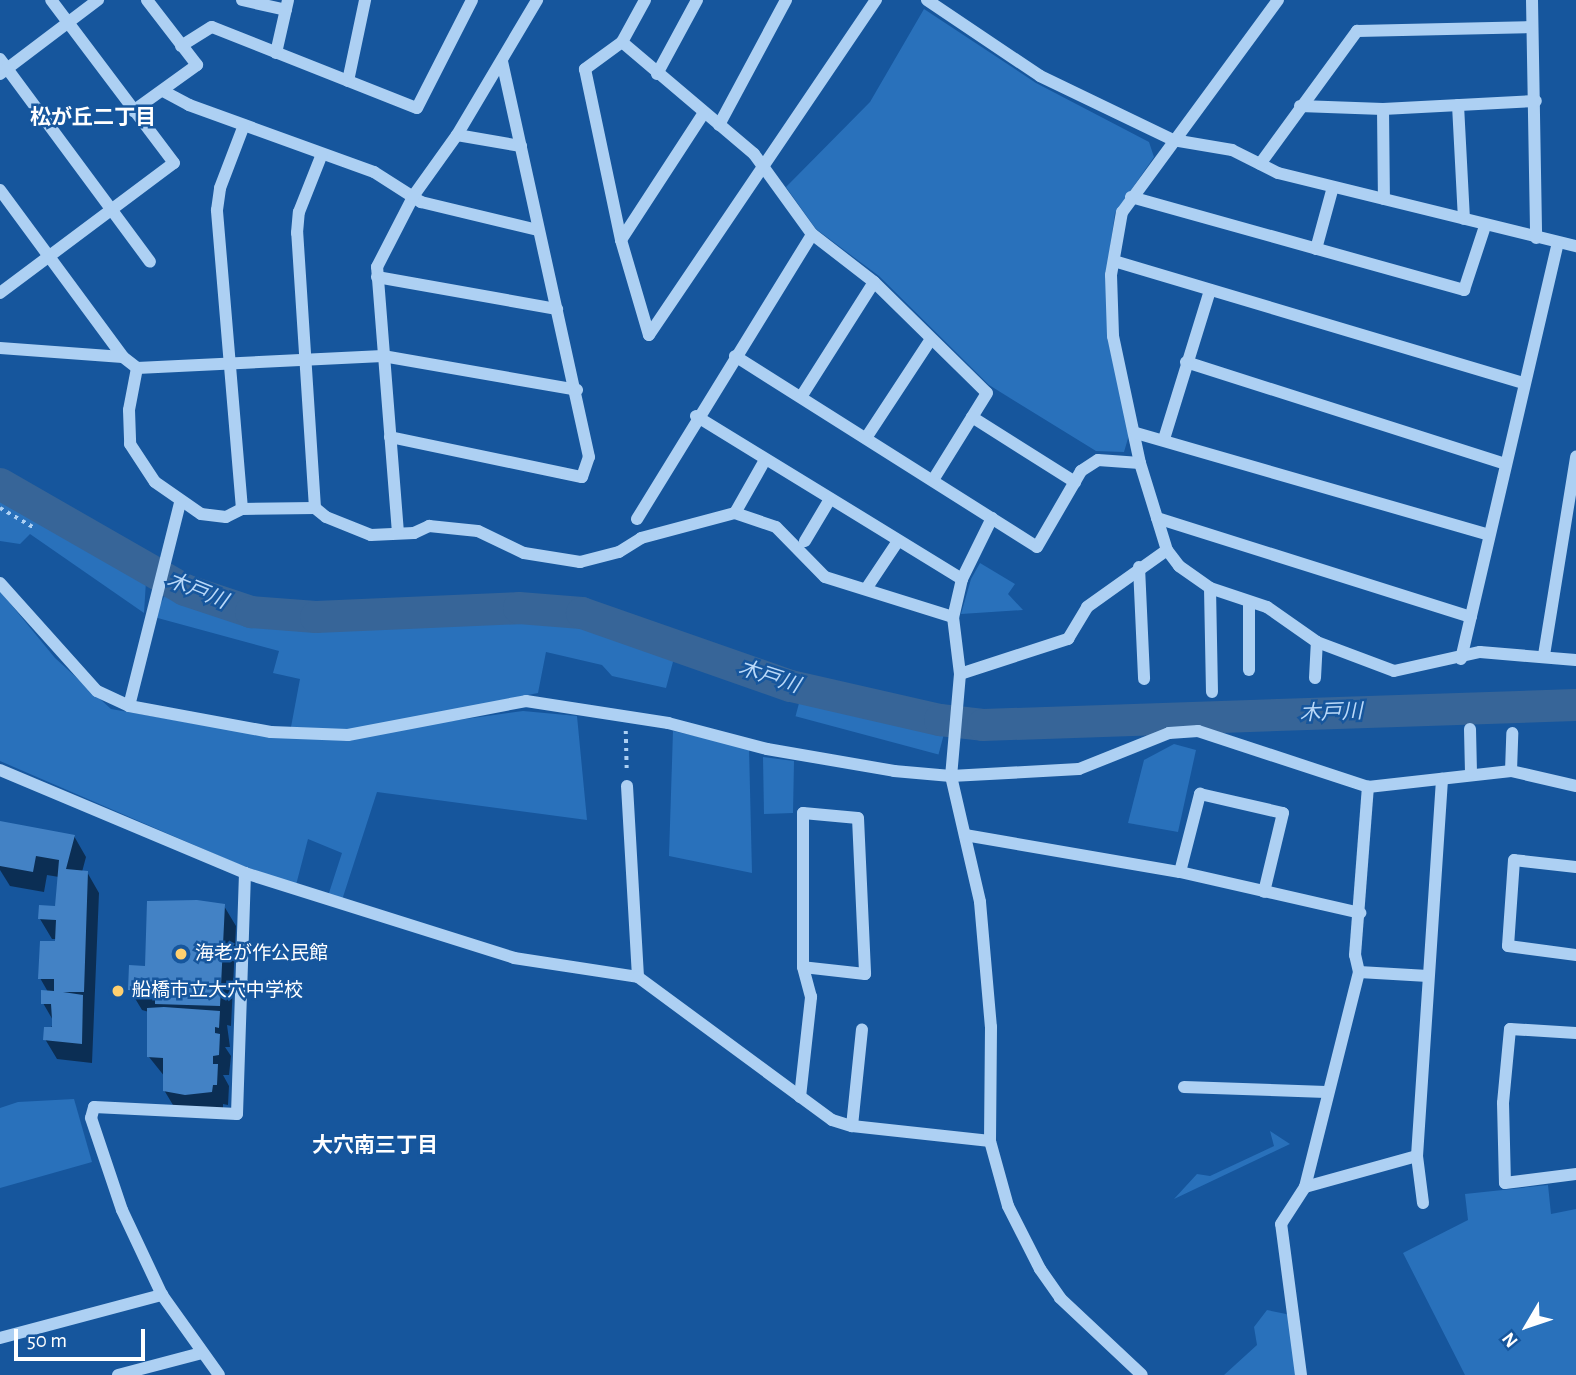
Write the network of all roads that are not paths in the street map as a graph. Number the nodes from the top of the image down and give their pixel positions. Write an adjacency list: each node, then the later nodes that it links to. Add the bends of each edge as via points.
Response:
1 (51, 0): 16 (street)
2 (98, 0): 16 (street)
3 (147, 0): 19 (street)
4 (242, 0): 15 (street)
5 (365, 0): 24 (street)
6 (472, 0): 24 (street, via 417,108)
7 (537, 0): 21 (street)
8 (645, 0): 18 (street)
9 (697, 0): 23 (street)
10 (786, 0): 33 (street)
11 (876, 0): 39 (street)
12 (927, 0): 35 (street, via 1040,76)
13 (1278, 0): 35 (street)
14 (1532, 0): 17 (street)
15 (287, 5): 20 (street)
16 (68, 24): 22 (street); 30 (street)
17 (1532, 27): 26 (street); 28 (street, via 1357,31)
18 (622, 42): 23 (street); 51 (street, via 584,69)
19 (181, 46): 20 (street, via 212,27); 25 (street, via 197,65)
20 (276, 53): 24 (street)
21 (502, 61): 34 (street); 36 (street)
22 (3, 67): 45 (street)
23 (657, 74): 31 (street)
24 (348, 81)
25 (163, 91): 30 (street); 32 (street)
26 (1536, 101): 27 (street); 50 (street)
27 (1458, 105): 29 (street); 46 (street)
28 (1300, 106): 29 (street); 38 (street)
29 (1384, 109): 44 (street)
30 (133, 111): 45 (street, via 174,163)
31 (703, 114): 33 (street); 51 (street)
32 (244, 125): 37 (street); 70 (street, via 220,188 217,210)
33 (719, 125): 39 (street, via 754,154)
34 (457, 135): 36 (street); 42 (street)
35 (1173, 140): 38 (street, via 1232,150); 43 (street)
36 (521, 146): 48 (street)
37 (322, 154): 42 (street, via 374,172); 68 (street, via 299,212 297,233)
38 (1260, 164): 40 (street)
39 (760, 165): 49 (street); 51 (street, via 649,335)
40 (1333, 187): 44 (street); 54 (street)
41 (0, 190): 55 (street)
42 (414, 195): 48 (street, via 421,202); 58 (street, via 385,246)
43 (1131, 197): 54 (street); 56 (street, via 1122,212)
44 (1384, 199): 46 (street)
45 (111, 210): 55 (street); 57 (street)
46 (1464, 219): 47 (street)
47 (1485, 226): 50 (street); 54 (street, via 1464,290)
48 (538, 230): 62 (street)
49 (812, 234): 59 (street); 66 (street)
50 (1536, 238): 52 (street)
51 (621, 240)
52 (1557, 244): 53 (street); 72 (street)
53 (1576, 246)
54 (1316, 248)
55 (49, 256): 61 (street); 67 (street)
56 (1114, 261): 60 (street); 77 (street, via 1113,336)
57 (150, 262)
58 (377, 277): 62 (street); 65 (street)
59 (874, 282): 63 (street); 74 (street)
60 (1210, 290): 69 (street); 72 (street)
61 (0, 293)
62 (557, 309): 73 (street)
63 (931, 339): 76 (street, via 987,393); 79 (street)
64 (0, 348): 67 (street)
65 (383, 356): 68 (street); 73 (street); 78 (street)
66 (735, 356): 74 (street); 75 (street)
67 (123, 357): 71 (street)
68 (306, 360): 70 (street); 88 (street)
69 (1186, 362): 80 (street); 84 (street)
70 (232, 365): 71 (street); 90 (street)
71 (137, 368): 89 (street, via 129,410 131,444 144,470)
72 (1522, 383): 84 (street)
73 (577, 390): 78 (street, via 589,457 582,477)
74 (800, 397): 79 (street)
75 (696, 416): 82 (street); 94 (street)
76 (971, 417): 85 (street); 86 (street)
77 (1136, 433): 80 (street); 83 (street)
78 (390, 437): 95 (street)
79 (866, 438): 85 (street)
80 (1164, 439): 96 (street)
81 (1576, 457): 109 (street)
82 (765, 460): 87 (street); 91 (street)
83 (1140, 463): 86 (street, via 1098,460 1081,471); 93 (street)
84 (1505, 464): 96 (street)
85 (933, 480): 92 (street)
86 (1075, 482): 92 (street, via 1037,547)
87 (830, 499): 97 (street); 98 (street)
88 (315, 508): 90 (street); 95 (street, via 371,535)
89 (178, 509): 90 (street, via 226,517); 117 (street)
90 (242, 509)
91 (735, 513): 95 (street, via 641,538 619,552 580,562 524,553 478,531 429,526 414,533); 104 (street, via 776,527 825,577)
92 (992, 518): 101 (street)
93 (1157, 518): 99 (street); 107 (street)
94 (637, 519)
95 (398, 533)
96 (1489, 535): 107 (street)
97 (805, 541)
98 (898, 541): 101 (street); 104 (street)
99 (1167, 550): 100 (street); 103 (street, via 1179,566)
100 (1139, 567): 113 (street, via 1087,607 1068,639); 115 (street)
101 (961, 579): 106 (street)
102 (0, 583): 117 (street, via 97,691)
103 (1210, 588): 105 (street); 116 (street)
104 (866, 589): 106 (street)
105 (1249, 602): 108 (street, via 1286,617); 112 (street)
106 (953, 617): 113 (street)
107 (1471, 617): 110 (street)
108 (1317, 642): 110 (street, via 1394,671); 114 (street)
109 (1544, 654): 110 (street, via 1480,652); 111 (street)
110 (1461, 659)
111 (1576, 660)
112 (1250, 670)
113 (960, 674): 123 (street)
114 (1315, 678)
115 (1144, 679)
116 (1212, 692)
117 (129, 706): 123 (street, via 271,732 348,735 526,701 625,715 844,765)
118 (1470, 729): 122 (street)
119 (1512, 733): 121 (street)
120 (0, 770): 131 (street)
121 (1511, 771): 122 (street); 126 (street)
122 (1471, 774): 124 (street)
123 (951, 776): 127 (street, via 1079,769 1169,733 1198,731); 128 (street)
124 (1442, 779): 127 (street); 137 (street)
125 (627, 786): 138 (street)
126 (1576, 786)
127 (1368, 788): 133 (street)
128 (965, 835): 130 (street); 145 (street, via 980,902 991,1027)
129 (1576, 867): 134 (street, via 1514,860 1508,946)
130 (1180, 872): 132 (street); 132 (street, via 1200,794 1271,810 1283,813)
131 (245, 873): 138 (street, via 514,958); 150 (street, via 237,1114 94,1107 91,1118 122,1210)
132 (1264, 892): 133 (street)
133 (1360, 913): 136 (street, via 1355,955)
134 (1576, 955)
135 (803, 967): 135 (street, via 803,813 858,818 865,974); 143 (street, via 811,997)
136 (1359, 972): 137 (street); 142 (street)
137 (1428, 976): 146 (street)
138 (638, 977): 143 (street)
139 (862, 1030): 144 (street)
140 (1576, 1033): 147 (street, via 1510,1030 1503,1103 1505,1183)
141 (1184, 1087): 142 (street)
142 (1326, 1092): 148 (street)
143 (800, 1097): 144 (street, via 832,1120)
144 (852, 1126): 145 (street)
145 (990, 1141): 155 (street, via 1008,1206 1040,1269 1060,1298)
146 (1417, 1156): 148 (street); 149 (street)
147 (1576, 1174)
148 (1305, 1188): 156 (street, via 1281,1224)
149 (1423, 1203)
150 (162, 1296): 151 (street); 152 (street)
151 (0, 1338)
152 (202, 1353): 153 (street); 154 (street)
153 (118, 1375)
154 (219, 1375)
155 (1142, 1375)
156 (1301, 1375)

